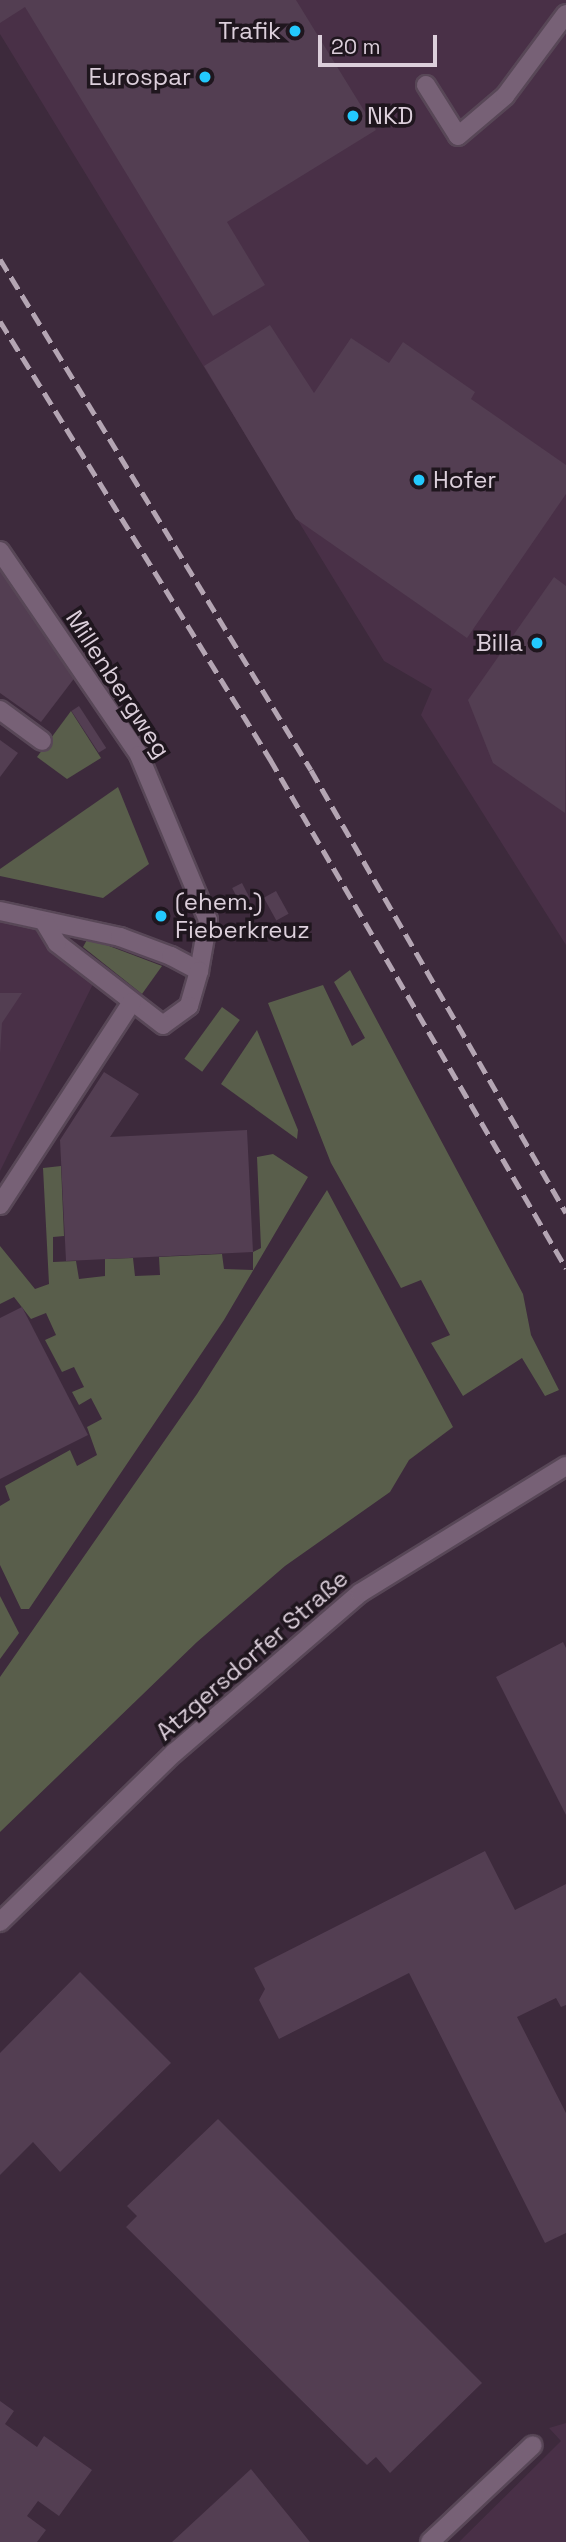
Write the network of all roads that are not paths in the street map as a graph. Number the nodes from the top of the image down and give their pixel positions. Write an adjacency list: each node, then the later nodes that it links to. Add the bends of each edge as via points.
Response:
1 (566, 14): 2 (street, via 505,96 458,136)
2 (426, 85)
3 (0, 551): 8 (street, Millenbergweg, via 139,755 208,920)
4 (0, 710): 5 (street)
5 (42, 741)
6 (0, 911): 7 (street)
7 (45, 923): 8 (street, via 120,937); 9 (street, via 57,943)
8 (199, 971): 9 (street, Millenbergweg, via 189,1006 163,1025)
9 (132, 1002): 10 (street)
10 (0, 1205)
11 (566, 1466): 12 (street, Atzgersdorfer Straße, via 467,1521 360,1593 174,1753)
12 (0, 1922)
13 (533, 2445): 14 (street)
14 (430, 2542)

